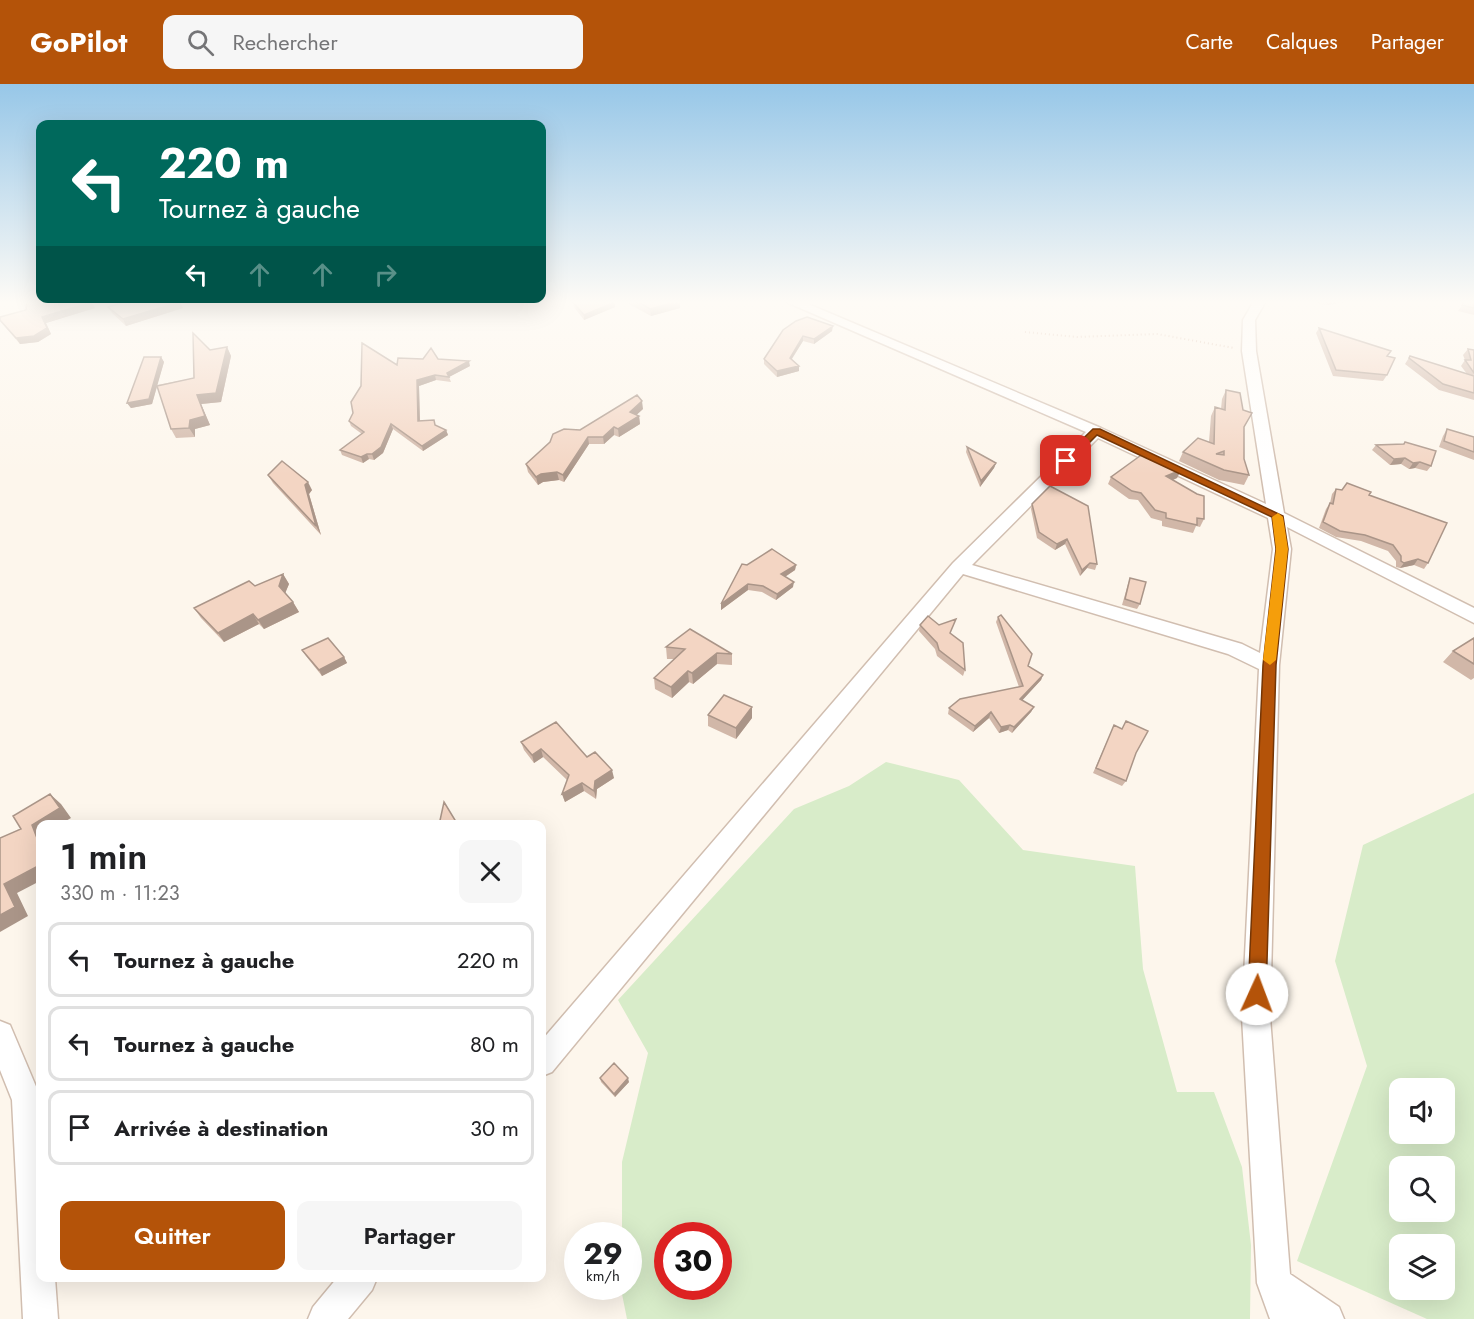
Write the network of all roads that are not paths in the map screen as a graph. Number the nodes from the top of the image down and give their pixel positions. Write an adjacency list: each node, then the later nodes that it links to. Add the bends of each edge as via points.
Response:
1 (926, 359): 3 (street)
2 (1250, 359): 4 (street)
3 (1096, 431): 4 (street); 5 (street)
4 (1278, 516): 6 (street); 7 (street, via 1282,549)
5 (959, 567): 7 (street, via 1234,649); 9 (street)
6 (1474, 616)
7 (1269, 665): 13 (street, via 1256,1017)
8 (0, 1035): 10 (street, via 27,1100)
9 (546, 1057)
10 (36, 1241)
11 (39, 1282): 14 (street)
12 (357, 1282): 15 (street)
13 (1274, 1283): 16 (street); 17 (street)
14 (41, 1319)
15 (325, 1319)
16 (1287, 1319)
17 (1327, 1319)

